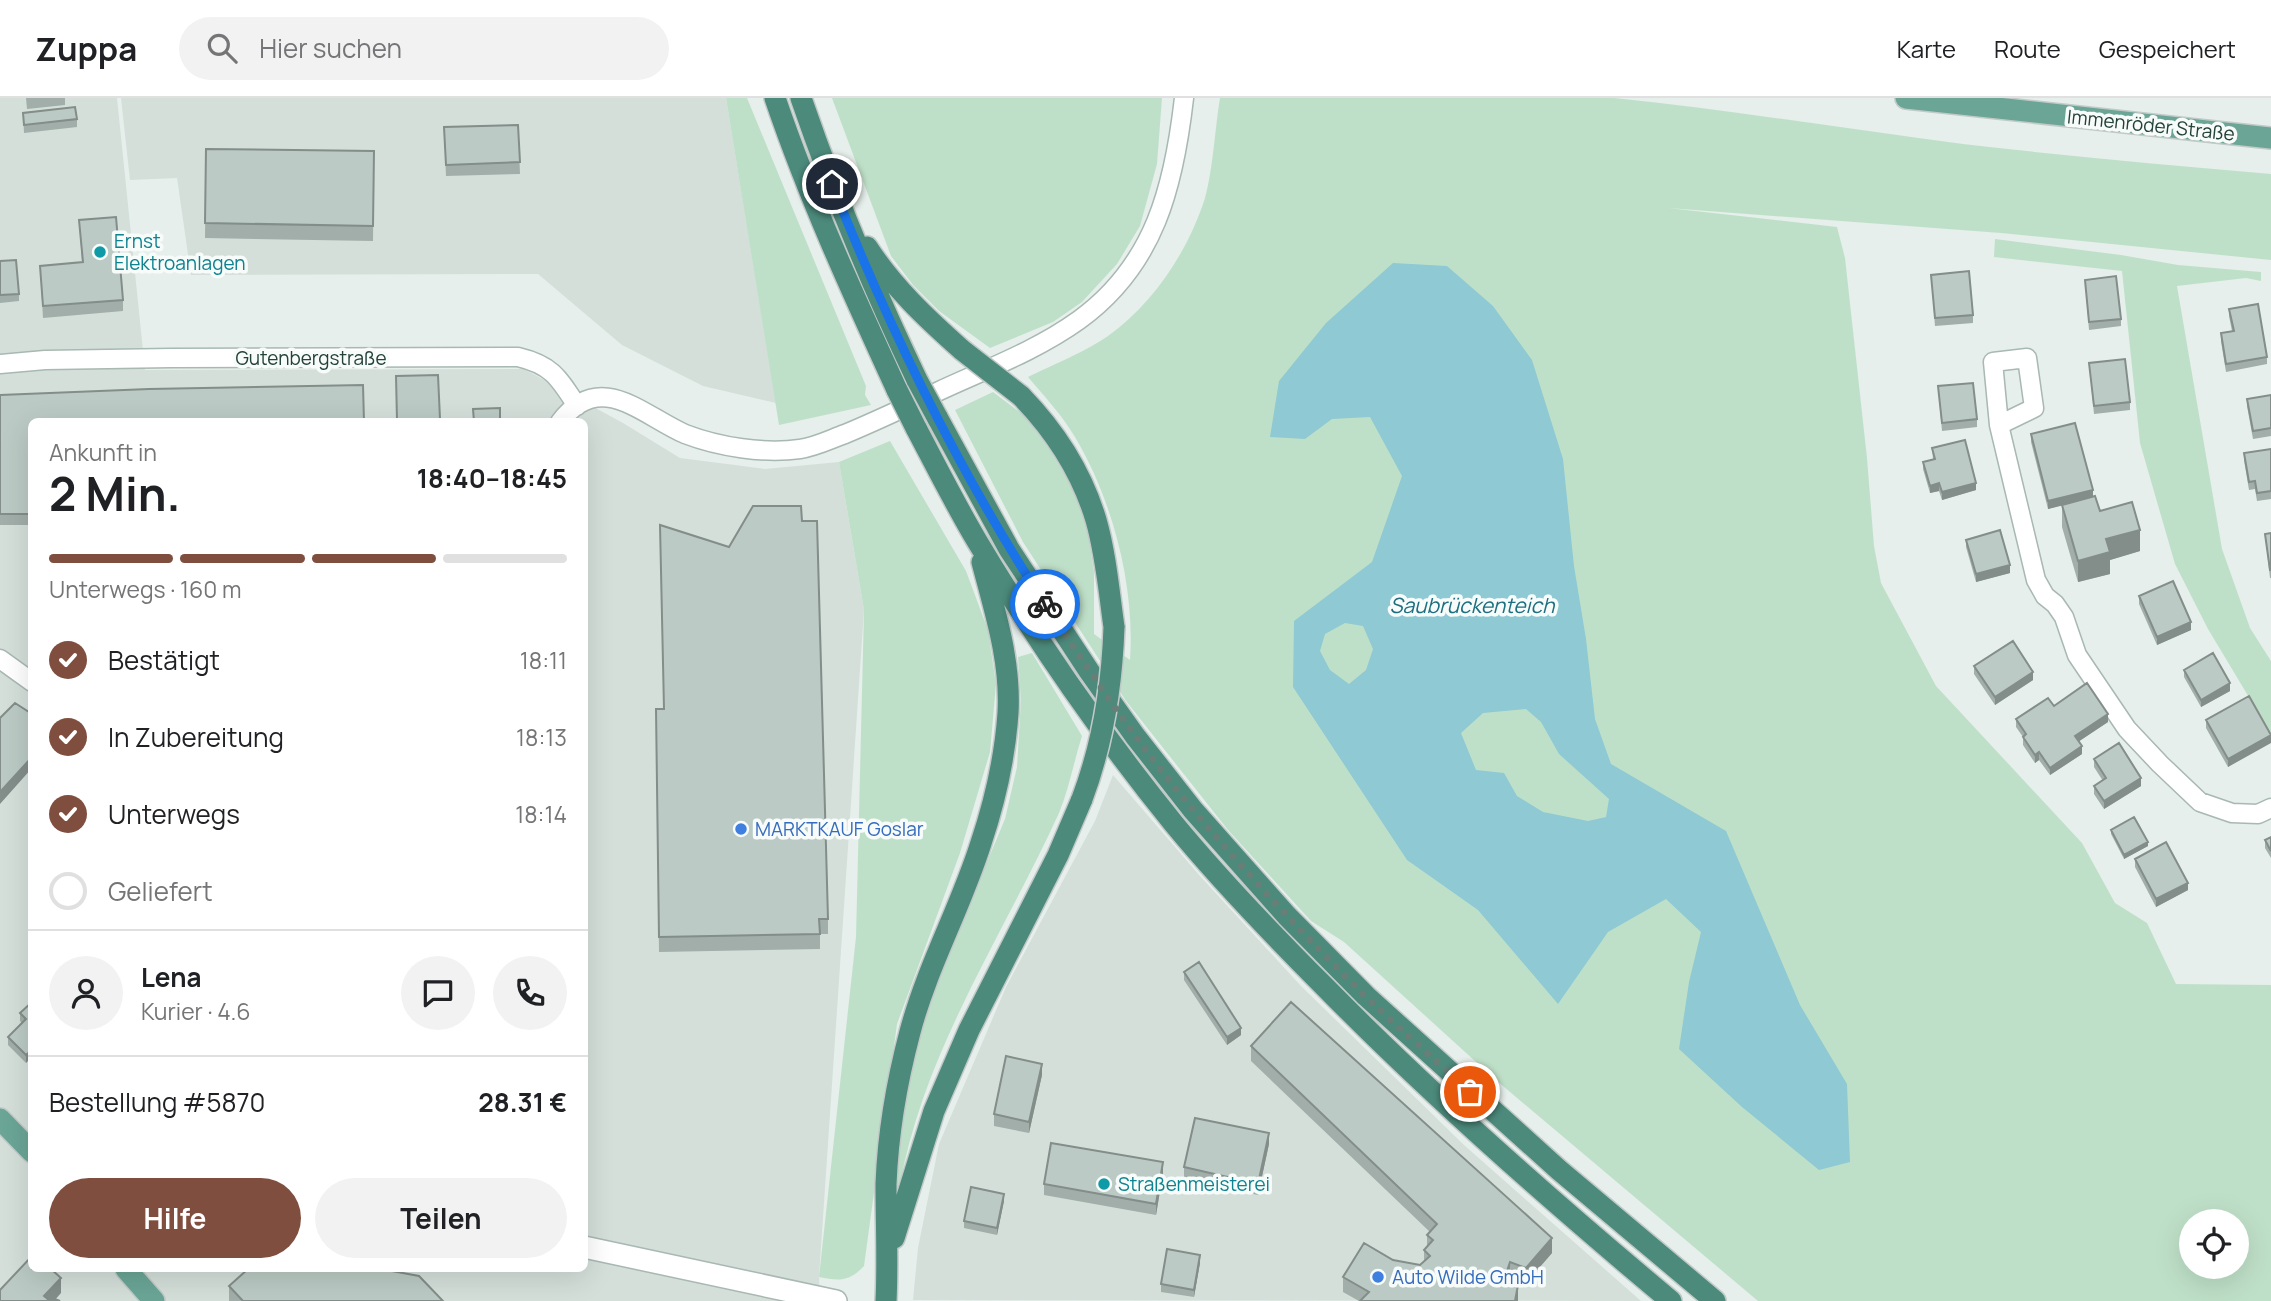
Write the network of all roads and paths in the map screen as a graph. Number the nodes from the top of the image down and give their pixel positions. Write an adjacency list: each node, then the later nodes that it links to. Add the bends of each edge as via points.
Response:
1 (775, 98): 11 (highway, bridge, via 830,244 897,390)
2 (801, 98): 6 (highway)
3 (1906, 98): 5 (main road, Immenröder Straße)
4 (1182, 103): 8 (street, via 1168,192 1132,266 1078,320 1047,339 878,420 800,449 768,450 713,442 613,397 586,399)
5 (2271, 138)
6 (841, 209): 18 (highway, bridge, via 897,288 924,317 1021,396 1055,436 1086,491 1097,522 1114,627 1105,724 1082,799 939,1099); 26 (highway, bridge, via 917,380 1009,549 1135,736 1202,820 1366,996 1559,1170)
7 (0, 364): 8 (street, Gutenbergstraße, via 155,358 519,357 550,369)
8 (577, 406): 9 (street)
9 (564, 418)
10 (1999, 425): 14 (street, via 2036,580 2064,617 2077,655 2127,729 2200,802 2232,813 2258,814)
11 (976, 540): 18 (highway, via 1001,634 1008,712 1000,775 981,845 915,1018 897,1091 886,1183); 25 (highway, via 1088,711 1175,825 1263,925 1537,1189)
12 (0, 659): 13 (street)
13 (28, 679)
14 (2271, 808)
15 (0, 1119): 16 (main road)
16 (28, 1148)
17 (588, 1248): 23 (street)
18 (888, 1257): 24 (highway)
19 (129, 1272): 21 (main road)
20 (144, 1272): 22 (main road)
21 (154, 1301)
22 (167, 1301)
23 (836, 1301)
24 (886, 1301)
25 (1671, 1301)
26 (1715, 1301)

